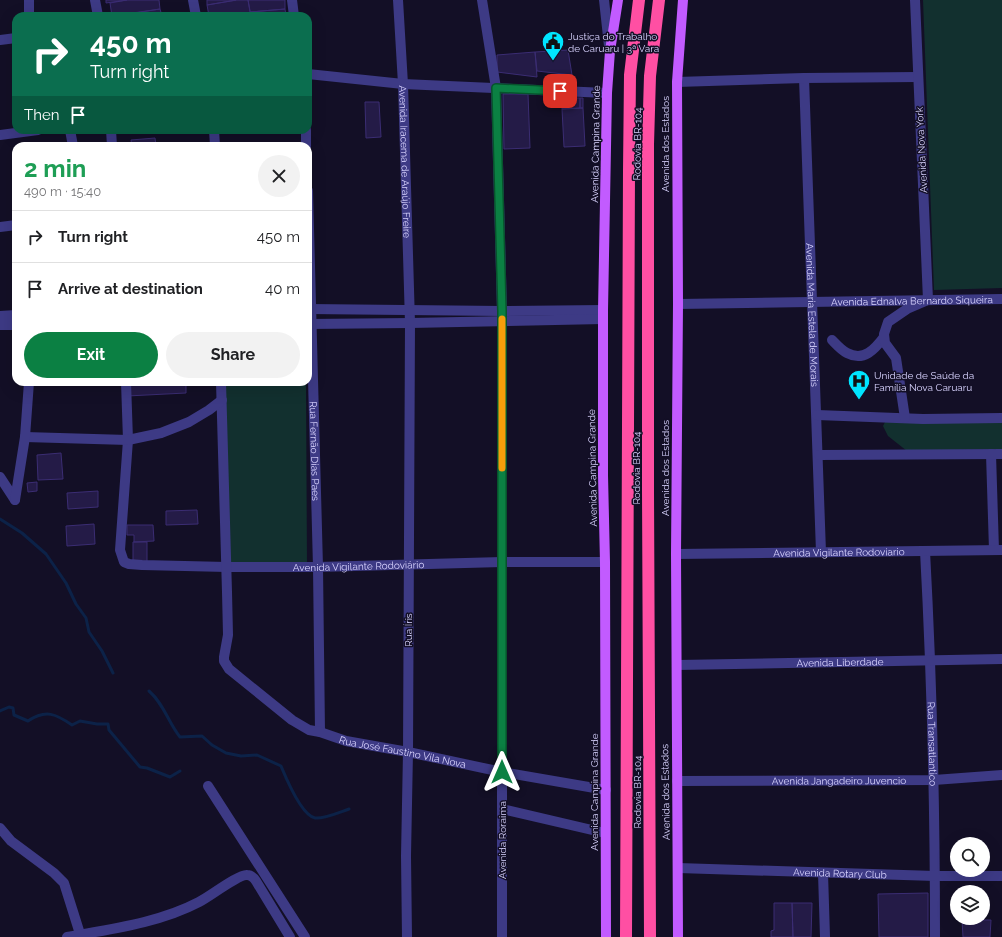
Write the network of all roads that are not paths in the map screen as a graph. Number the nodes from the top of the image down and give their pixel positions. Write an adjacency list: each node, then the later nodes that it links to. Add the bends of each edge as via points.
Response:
1 (29, 0): 13 (street)
2 (95, 0): 14 (street)
3 (193, 0): 15 (street)
4 (292, 0): 16 (street)
5 (398, 0): 24 (street, Avenida Iracema de Araújo Freire)
6 (482, 0): 25 (street, Avenida Roraima)
7 (604, 0): 19 (street)
8 (618, 0): 19 (main road, Avenida Campina Grande)
9 (639, 0): 95 (highway, Rodovia BR-104, via 630,75 629,146)
10 (659, 0): 96 (highway, Rodovia BR-104, via 650,76 648,144)
11 (683, 0): 23 (main road, Avenida dos Estados)
12 (915, 0): 21 (street, Avenida Nova York)
13 (30, 12)
14 (97, 12)
15 (195, 12)
16 (294, 12)
17 (12, 38): 18 (street)
18 (0, 40)
19 (610, 51): 26 (main road, Avenida Campina Grande)
20 (312, 74): 24 (street)
21 (918, 77): 22 (street); 31 (street, Avenida Nova York)
22 (804, 78): 23 (street); 33 (street, Avenida Maria Estela de Morais)
23 (677, 82): 34 (main road, Avenida dos Estados)
24 (403, 84): 25 (street); 36 (street, Avenida Iracema de Araújo Freire)
25 (496, 88): 26 (street); 40 (street, Avenida Roraima)
26 (607, 93): 37 (main road, Avenida Campina Grande)
27 (12, 133): 28 (street)
28 (0, 135)
29 (12, 226): 30 (street)
30 (0, 227)
31 (928, 300): 32 (street, Avenida Ednalva Bernardo Siqueira); 33 (street, Avenida Ednalva Bernardo Siqueira); 45 (street, via 907,309 888,322)
32 (1002, 300)
33 (812, 302): 34 (street, Avenida Ednalva Bernardo Siqueira); 52 (street, Avenida Maria Estela de Morais)
34 (678, 304): 64 (main road, Avenida dos Estados)
35 (312, 309): 36 (street)
36 (409, 310): 40 (street); 41 (street, Avenida Iracema de Araújo Freire)
37 (603, 314): 40 (street); 66 (main road, Avenida Campina Grande)
38 (12, 315): 39 (street)
39 (0, 316)
40 (502, 316): 41 (street); 65 (street, Avenida Roraima)
41 (410, 323): 42 (street); 67 (street, Rua Íris)
42 (312, 324)
43 (0, 325): 44 (street)
44 (12, 325)
45 (884, 336): 46 (street, via 875,350 866,355 856,356 847,353); 53 (street, via 884,343 896,358)
46 (832, 340)
47 (312, 385): 69 (street, Rua Fernão Dias Paes)
48 (29, 386): 55 (street)
49 (126, 386): 56 (street)
50 (221, 386): 51 (street)
51 (222, 400): 56 (street, via 189,422); 68 (street)
52 (817, 416): 53 (street); 59 (street, Avenida Maria Estela de Morais)
53 (904, 418): 54 (street)
54 (1002, 418)
55 (24, 436): 56 (street); 60 (street, via 15,500)
56 (128, 440): 68 (street, Avenida Vigilante Rodoviário, via 120,550 124,562)
57 (991, 454): 58 (street); 59 (street); 61 (street)
58 (1002, 454)
59 (819, 455): 63 (street, Avenida Maria Estela de Morais)
60 (0, 477)
61 (998, 550): 62 (street, Avenida Vigilante Rodoviario)
62 (925, 551): 63 (street, Avenida Vigilante Rodoviario); 71 (street, Rua Transatlantico)
63 (822, 552): 64 (street, Avenida Vigilante Rodoviario)
64 (676, 554): 72 (main road, Avenida dos Estados)
65 (502, 562): 66 (street, Avenida Vigilante Rodoviário); 67 (street, Avenida Vigilante Rodoviário); 75 (street, Avenida Roraima)
66 (605, 562): 80 (main road, Avenida Campina Grande)
67 (408, 565): 69 (street, Avenida Vigilante Rodoviário); 74 (street, Rua Íris)
68 (227, 567): 69 (street, Avenida Vigilante Rodoviário); 73 (street, Rua José Faustino Vila Nova, via 228,635 224,661 233,673 292,720 304,728)
69 (318, 567): 73 (street, Rua Fernão Dias Paes)
70 (1002, 659): 71 (street, Avenida Liberdade)
71 (930, 661): 72 (street, Avenida Liberdade); 77 (street, Rua Transatlantico)
72 (677, 665): 78 (main road, Avenida dos Estados)
73 (320, 732): 74 (street, Rua José Faustino Vila Nova, via 346,741)
74 (408, 752): 75 (street, Rua José Faustino Vila Nova); 92 (street, Rua Íris)
75 (502, 772): 80 (street, Rua José Faustino Vila Nova); 81 (street, Avenida Roraima)
76 (1002, 775): 77 (street, Avenida Jangadeiro Juvencio)
77 (934, 780): 78 (street, Avenida Jangadeiro Juvencio); 86 (street, Rua Transatlantico)
78 (677, 781): 84 (main road, Avenida dos Estados)
79 (208, 786): 91 (street)
80 (606, 790): 83 (main road, Avenida Campina Grande)
81 (502, 809): 83 (street); 93 (street, Avenida Roraima)
82 (0, 828): 88 (street, via 11,841 64,883)
83 (605, 833): 94 (main road, Avenida Campina Grande)
84 (678, 868): 85 (street, Avenida Rotary Club); 97 (main road, Avenida dos Estados)
85 (823, 873): 86 (street, Avenida Rotary Club); 98 (street)
86 (935, 876): 87 (street, Avenida Rotary Club); 99 (street, Rua Transatlantico)
87 (1002, 876)
88 (81, 936): 89 (street); 90 (street, via 171,914 248,875 256,881)
89 (67, 937)
90 (290, 937)
91 (305, 937)
92 (407, 937)
93 (502, 937)
94 (606, 937)
95 (626, 937)
96 (650, 937)
97 (678, 937)
98 (825, 937)
99 (935, 937)

